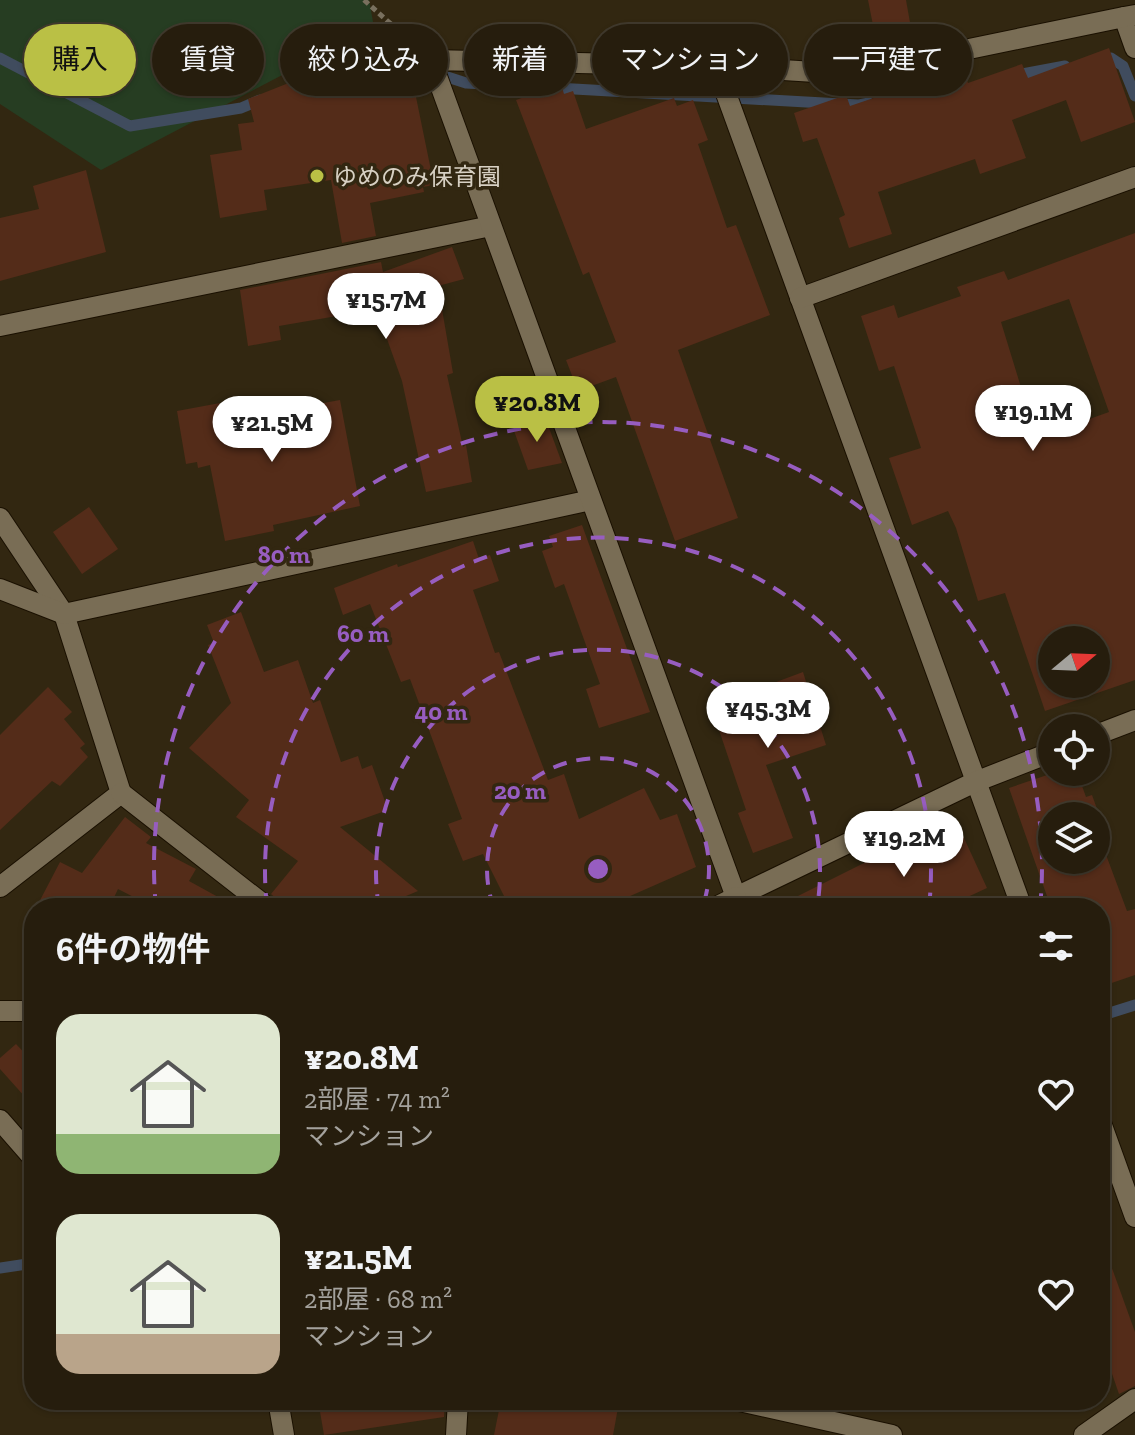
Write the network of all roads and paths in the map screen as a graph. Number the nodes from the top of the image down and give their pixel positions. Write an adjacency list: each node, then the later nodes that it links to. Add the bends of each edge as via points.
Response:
1 (364, 0): 3 (path)
2 (1129, 16): 4 (street); 7 (street, via 848,74)
3 (391, 24)
4 (1135, 48)
5 (448, 60): 6 (street)
6 (592, 63)
7 (788, 70)
8 (445, 96): 11 (street)
9 (727, 96): 12 (street)
10 (1135, 177): 12 (street)
11 (491, 226): 13 (street); 14 (street)
12 (800, 298): 21 (street)
13 (0, 326)
14 (591, 500): 17 (street); 24 (street)
15 (0, 518): 17 (street)
16 (0, 589): 17 (street)
17 (64, 614): 22 (street)
18 (1135, 720): 19 (street)
19 (1110, 730)
20 (1038, 757): 21 (street)
21 (975, 782): 24 (street); 26 (street)
22 (121, 793): 23 (street); 25 (street)
23 (0, 887)
24 (736, 897)
25 (255, 898)
26 (1018, 898)
27 (0, 1011): 28 (street)
28 (24, 1011)
29 (0, 1120): 30 (street)
30 (24, 1148)
31 (1110, 1148): 32 (street)
32 (1135, 1217)
33 (1135, 1399): 41 (street)
34 (280, 1410): 38 (street)
35 (457, 1410): 39 (street)
36 (770, 1410): 37 (street)
37 (832, 1428): 40 (street)
38 (284, 1435)
39 (456, 1435)
40 (892, 1435)
41 (1084, 1435)

